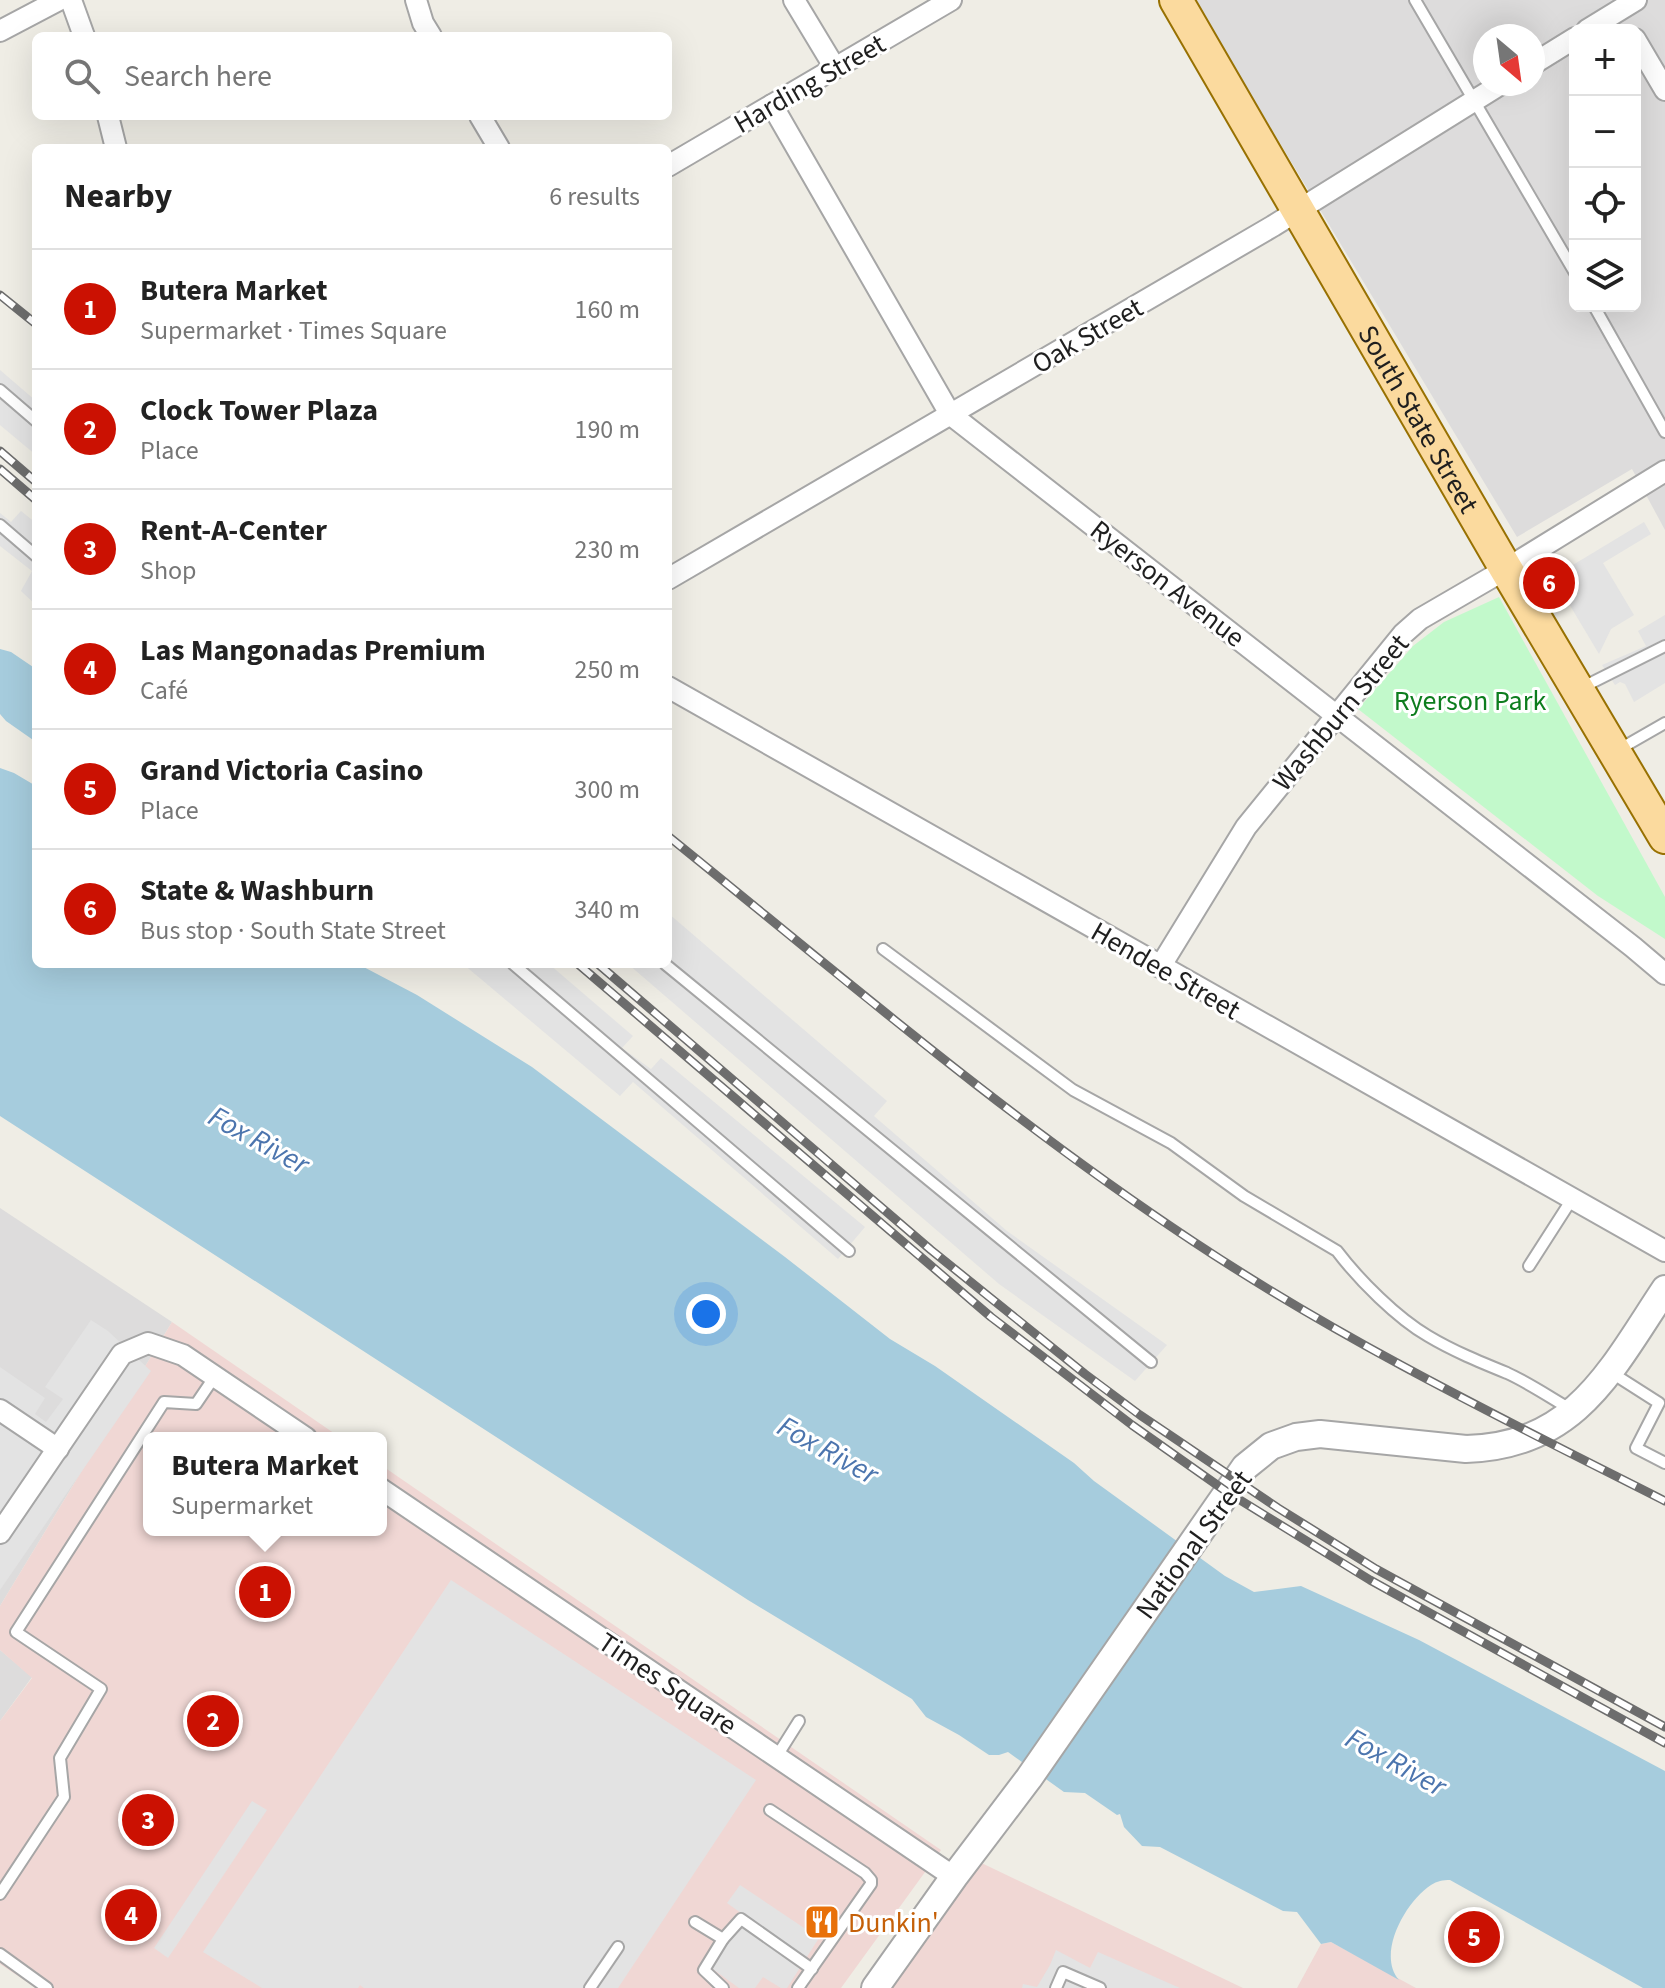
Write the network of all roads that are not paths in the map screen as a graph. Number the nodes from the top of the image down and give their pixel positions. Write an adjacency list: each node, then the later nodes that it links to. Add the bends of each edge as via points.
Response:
1 (59, 0): 11 (street)
2 (71, 0): 12 (street)
3 (416, 0): 13 (street)
4 (794, 0): 17 (street)
5 (951, 0): 17 (street, Harding Street)
6 (1176, 0): 27 (main road, South State Street)
7 (1415, 0): 20 (lane)
8 (1622, 4): 9 (street); 10 (street)
9 (1595, 24)
10 (1628, 24)
11 (0, 31)
12 (83, 32)
13 (429, 32)
14 (1569, 42): 16 (street)
15 (1641, 49): 18 (street)
16 (1545, 57)
17 (835, 68): 21 (street, Harding Street)
18 (1665, 90)
19 (1483, 96): 20 (street, Oak Street)
20 (1475, 101): 27 (street, Oak Street); 28 (lane)
21 (772, 105): 26 (street, Harding Street); 31 (street, Ryerson Avenue)
22 (109, 120): 24 (street)
23 (482, 120): 25 (street)
24 (115, 144)
25 (497, 144)
26 (672, 164)
27 (1299, 211): 31 (street, Oak Street); 37 (main road, South State Street)
28 (1569, 263)
29 (1597, 312): 33 (lane)
30 (0, 390): 32 (lane)
31 (950, 414): 38 (street, Oak Street); 42 (street, Ryerson Avenue)
32 (32, 418)
33 (1665, 432)
34 (1665, 471): 37 (street, Washburn Street)
35 (0, 525): 36 (lane)
36 (32, 553)
37 (1506, 569): 41 (main road, South State Street); 42 (street, Washburn Street, via 1420,619)
38 (672, 577)
39 (1665, 646): 41 (lane)
40 (672, 689): 47 (street, Hendee Street)
41 (1578, 690): 44 (main road, South State Street)
42 (1336, 714): 47 (street, Washburn Street, via 1246,827); 50 (street, Ryerson Avenue)
43 (1665, 723): 44 (lane)
44 (1614, 752): 45 (main road, South State Street)
45 (1665, 837)
46 (883, 949): 60 (lane, via 1073,1090 1171,1143 1244,1196 1337,1251 1395,1312 1426,1335)
47 (1160, 967): 51 (street, Hendee Street)
48 (518, 968): 52 (lane)
49 (670, 968): 56 (lane)
50 (1665, 974)
51 (1572, 1199): 53 (street, Hendee Street); 54 (lane)
52 (849, 1251)
53 (1665, 1251)
54 (1529, 1266)
55 (1665, 1289): 57 (street, National Street)
56 (1151, 1362)
57 (1610, 1372): 60 (street, National Street); 65 (lane, via 1659,1403 1636,1448)
58 (215, 1376): 61 (lane, via 196,1404 164,1402); 62 (street); 64 (street, via 183,1355 148,1343 122,1354)
59 (0, 1410): 64 (street)
60 (1574, 1411): 71 (street, National Street, via 1535,1435 1488,1448 1320,1434 1271,1446 1245,1467)
61 (145, 1432)
62 (297, 1432)
63 (143, 1435): 72 (lane, via 16,1632 101,1689 60,1758 64,1797)
64 (58, 1449): 67 (street)
65 (1665, 1463)
66 (387, 1493): 69 (street, Times Square)
67 (0, 1533)
68 (799, 1721): 69 (lane)
69 (777, 1756): 71 (street, Times Square)
70 (770, 1810): 77 (lane, via 871,1880)
71 (954, 1877): 82 (street, National Street)
72 (0, 1894)
73 (695, 1922): 74 (lane)
74 (723, 1939): 77 (lane, via 741,1919); 80 (lane, via 704,1970)
75 (618, 1947): 79 (lane)
76 (0, 1954): 78 (lane)
77 (812, 1969): 81 (lane)
78 (47, 1988)
79 (590, 1988)
80 (723, 1988)
81 (798, 1988)
82 (875, 1988)
83 (1056, 1988): 84 (lane, via 1063,1972)
84 (1100, 1988)

